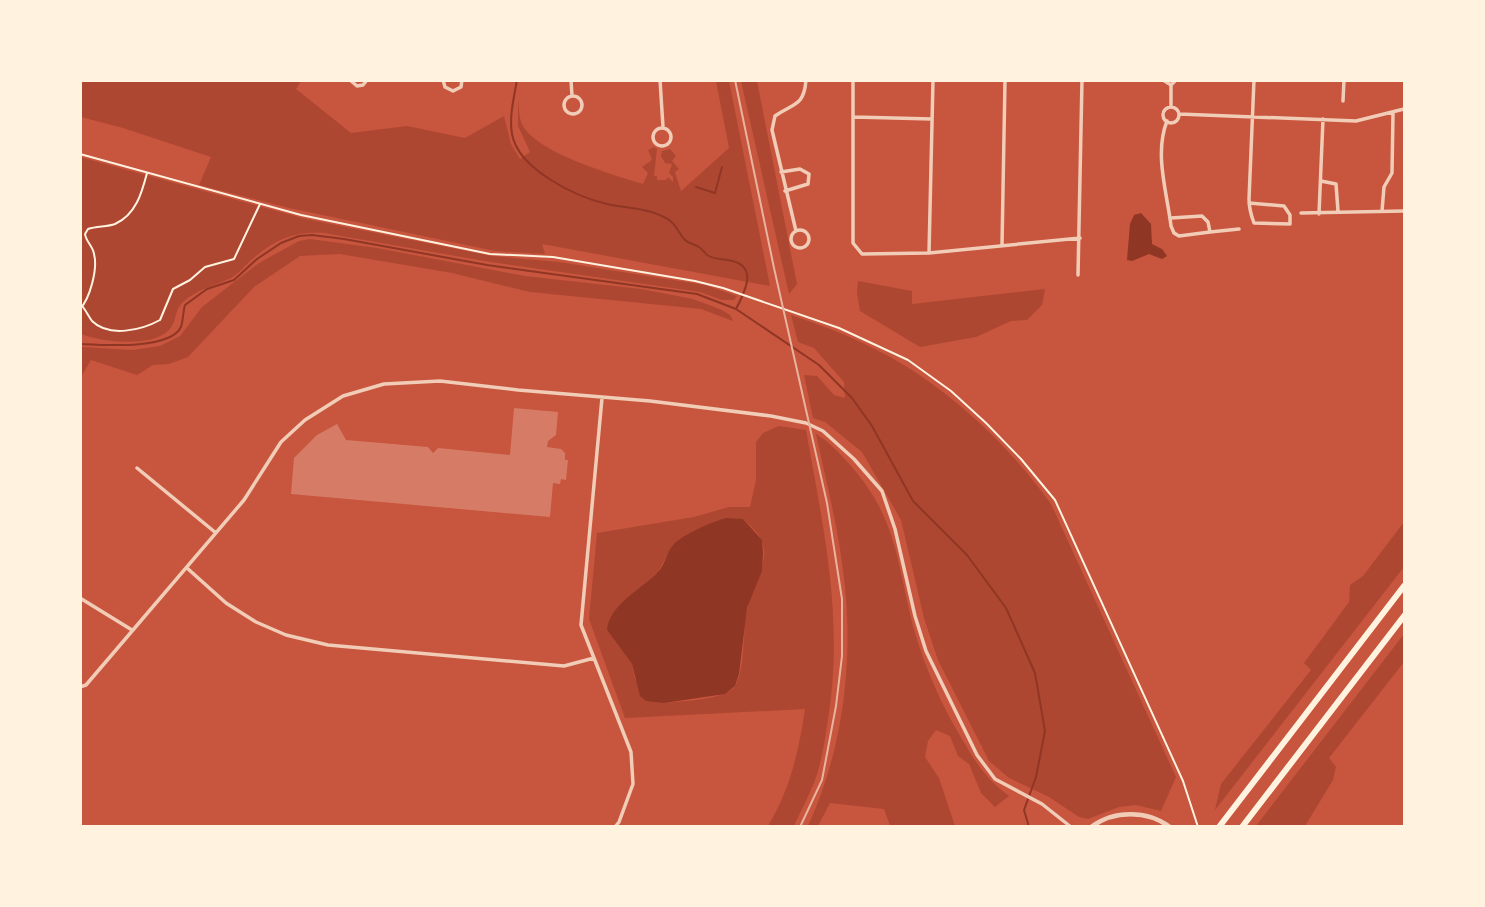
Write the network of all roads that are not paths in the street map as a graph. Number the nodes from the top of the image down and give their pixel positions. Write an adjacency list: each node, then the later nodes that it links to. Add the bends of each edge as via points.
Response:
1 (350, 80): 2 (street, via 357,86)
2 (367, 80)
3 (443, 80): 4 (street, via 445,88 453,92)
4 (462, 80)
5 (571, 80): 17 (street)
6 (660, 80): 28 (street)
7 (806, 80): 29 (street, via 804,97 775,116 772,123)
8 (853, 80): 23 (street)
9 (933, 80): 25 (street)
10 (1005, 80): 43 (street)
11 (1082, 80): 42 (street)
12 (1163, 80): 16 (street)
13 (1175, 80): 16 (street)
14 (1254, 80): 24 (street)
15 (1344, 80): 18 (street)
16 (1171, 85): 19 (street)
17 (572, 96): 17 (street, via 564,107 573,114 581,105)
18 (1343, 100)
19 (1171, 107): 22 (street); 27 (street, via 1164,113)
20 (1405, 109): 21 (street)
21 (1393, 113): 26 (street, via 1356,121); 34 (street, via 1392,173 1384,187)
22 (1179, 114): 24 (street); 27 (street, via 1173,122)
23 (853, 117): 25 (street); 44 (street, via 853,243 866,255)
24 (1251, 117): 26 (street); 32 (street)
25 (932, 119): 44 (street)
26 (1323, 119): 30 (street)
27 (1167, 121): 38 (street, via 1162,174)
28 (663, 128): 28 (street, via 653,137 660,146 669,144 671,138)
29 (781, 172): 31 (street); 31 (street, via 800,169 809,174 808,184)
30 (1321, 181): 33 (street, via 1336,184); 37 (street)
31 (785, 191): 40 (street)
32 (1249, 203): 32 (street, via 1254,223 1290,224 1284,206)
33 (1338, 211): 34 (street); 37 (street)
34 (1381, 211): 35 (street)
35 (1405, 211)
36 (1301, 213): 37 (street)
37 (1319, 214)
38 (1171, 218): 41 (street, via 1202,216); 41 (street, via 1179,236)
39 (1239, 229): 41 (street)
40 (796, 231): 40 (street, via 793,244 806,246 807,233)
41 (1210, 232)
42 (1080, 237): 43 (street); 45 (street)
43 (1002, 245): 44 (street)
44 (929, 253)
45 (1078, 275)
46 (601, 398): 48 (street, via 440,380 384,384 343,396 305,419 281,442 244,500); 54 (street, via 581,625); 57 (street, via 806,423 823,431 854,459 882,491 926,651 981,763 995,779 1048,808)
47 (137, 468): 48 (street)
48 (216, 533): 49 (street)
49 (186, 568): 53 (street); 54 (street, via 256,622 328,645 564,666)
50 (1405, 586): 60 (highway)
51 (80, 598): 53 (street)
52 (1405, 616): 61 (highway)
53 (133, 631): 55 (street)
54 (594, 658): 56 (street, via 631,752 633,784)
55 (80, 687)
56 (615, 827)
57 (1070, 827)
58 (1091, 827): 59 (street, via 1113,816 1133,814 1153,817)
59 (1170, 827)
60 (1219, 827)
61 (1242, 827)

